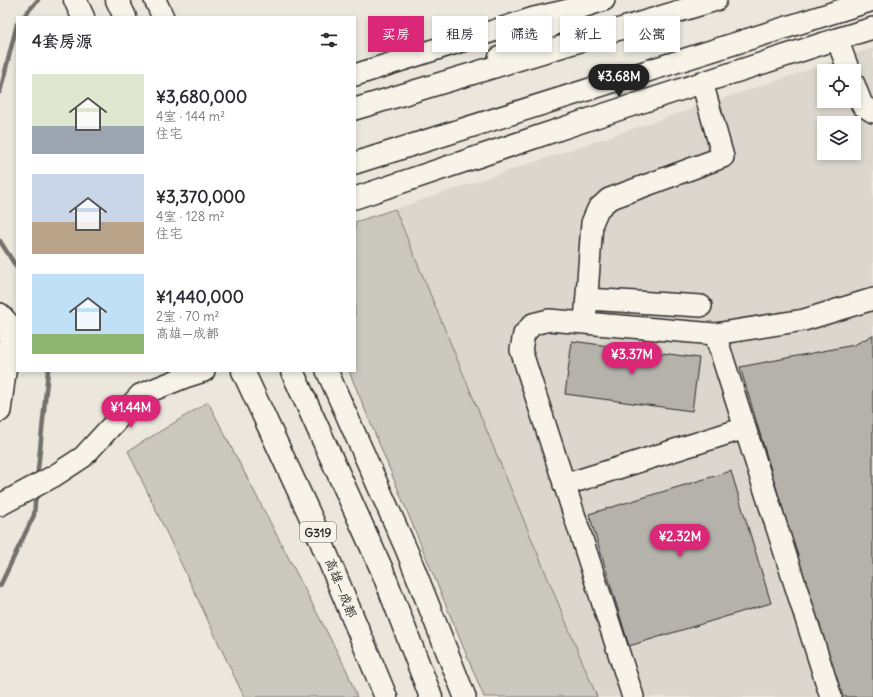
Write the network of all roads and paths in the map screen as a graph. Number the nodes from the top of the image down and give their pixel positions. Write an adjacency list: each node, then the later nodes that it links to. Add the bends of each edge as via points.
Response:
1 (117, 0): 8 (highway)
2 (155, 0): 9 (street)
3 (604, 0): 6 (street)
4 (716, 0): 14 (street)
5 (873, 0): 21 (street)
6 (581, 3): 14 (street, via 563,20); 15 (street)
7 (873, 15): 12 (street)
8 (125, 16)
9 (163, 16)
10 (873, 28): 12 (street)
11 (873, 37): 12 (street)
12 (837, 39): 13 (street); 16 (street)
13 (846, 64)
14 (473, 74): 18 (street)
15 (356, 75)
16 (702, 82): 20 (street); 24 (street, via 723,157 609,199 598,209 592,223)
17 (861, 102): 19 (street)
18 (357, 110)
19 (873, 112)
20 (596, 117): 21 (street); 23 (street)
21 (474, 126): 22 (street)
22 (360, 159)
23 (356, 198)
24 (587, 299): 26 (street); 28 (street)
25 (873, 299): 29 (street, via 804,320)
26 (701, 306)
27 (0, 314): 34 (street, via 8,323 10,335)
28 (585, 323): 29 (street); 36 (street, via 549,320 532,324 524,334 521,350)
29 (715, 334): 35 (street)
30 (201, 372): 37 (street, via 140,395 83,457)
31 (242, 372): 38 (highway, 高雄—成都 / G319, via 313,522)
32 (328, 372): 40 (street, via 407,550)
33 (295, 375): 39 (highway, via 382,570)
34 (0, 411)
35 (745, 428): 36 (street); 42 (street)
36 (564, 484): 41 (street)
37 (8, 501)
38 (386, 697)
39 (431, 697)
40 (465, 697)
41 (632, 697)
42 (831, 697)

